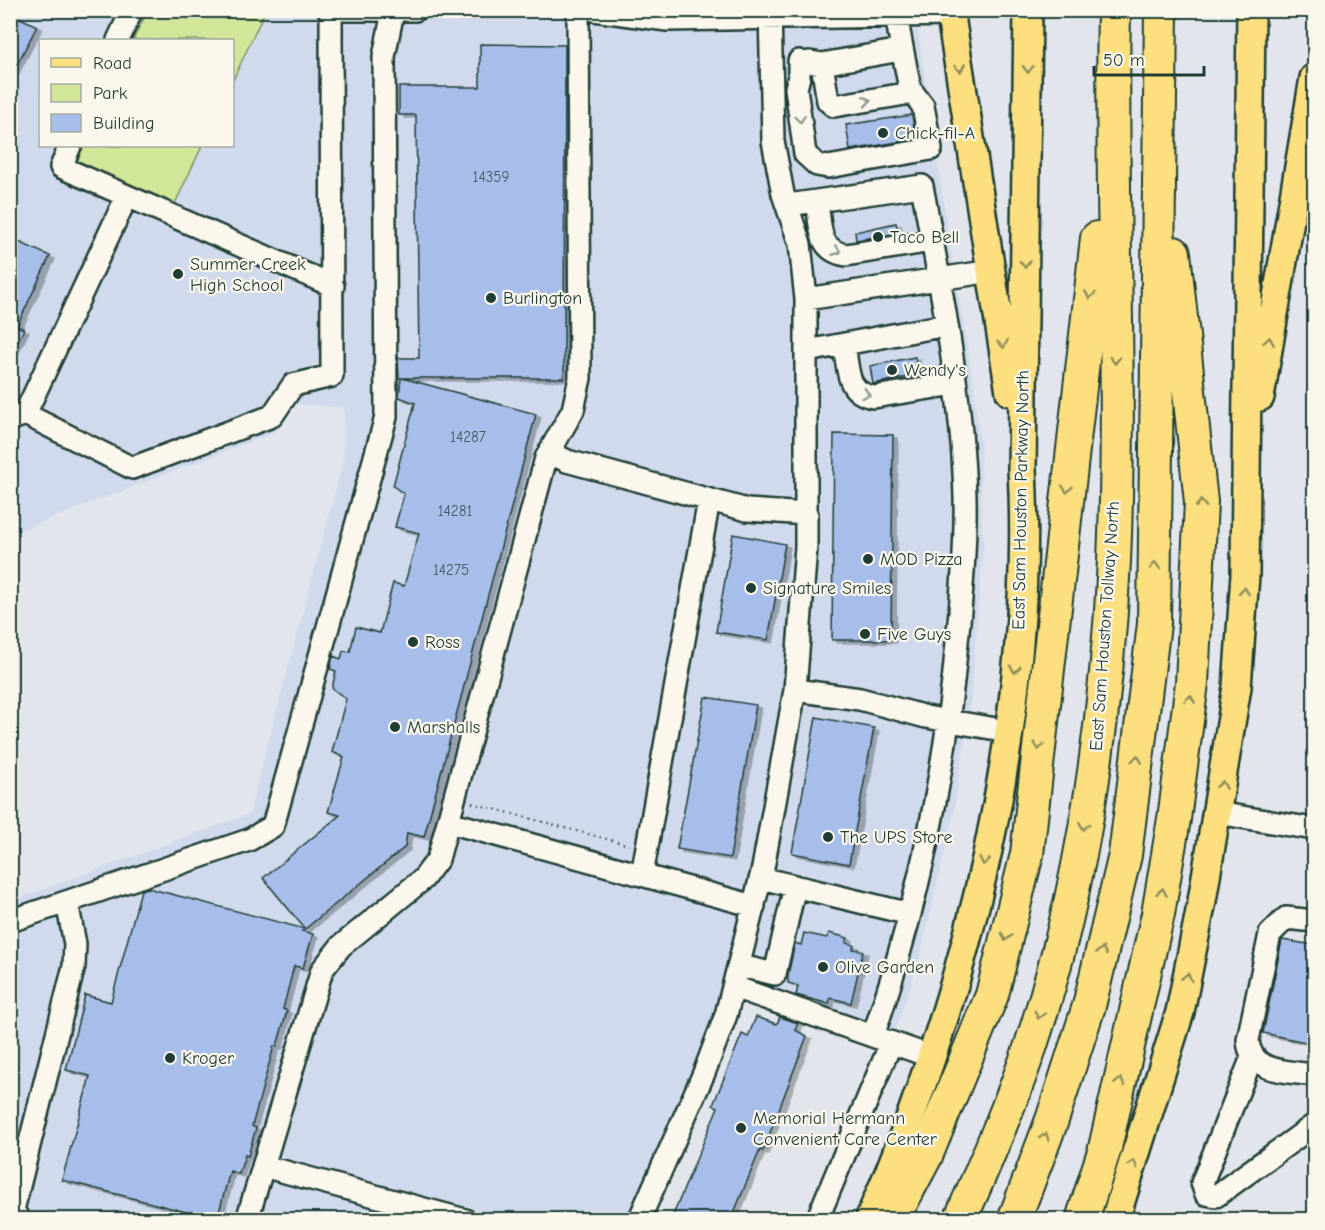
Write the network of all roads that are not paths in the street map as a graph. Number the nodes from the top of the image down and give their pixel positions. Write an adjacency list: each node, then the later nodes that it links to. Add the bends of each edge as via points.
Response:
1 (132, 10): 14 (street)
2 (415, 10): 10 (street)
3 (578, 10): 37 (street, via 579,390 573,410)
4 (594, 10): 12 (street, via 642,18)
5 (1028, 10): 38 (main road, East Sam Houston Parkway North, one-way to 38)
6 (1114, 10): 22 (highway, East Sam Houston Tollway North)
7 (1161, 10): 21 (highway)
8 (1251, 10): 39 (main road)
9 (330, 11): 10 (street); 30 (street)
10 (393, 11): 51 (street, via 384,57 386,417 273,826 249,840)
11 (951, 13): 13 (street); 28 (main road, one-way to 28)
12 (770, 14): 13 (street); 16 (street)
13 (896, 16): 15 (street)
14 (118, 39)
15 (901, 50): 18 (street); 20 (street)
16 (771, 58): 17 (street); 26 (street, via 773,141)
17 (799, 62): 18 (street); 20 (street, one-way to 20, via 796,88 805,154 817,165 828,167 931,149 923,106)
18 (822, 64): 20 (street, one-way to 20, via 828,101 834,106 905,94)
19 (1314, 78): 39 (main road, one-way to 19)
20 (910, 89)
21 (1158, 105): 64 (highway, one-way to 21, via 1089,1006 1125,855 1153,635); 73 (highway, one-way to 21, via 1105,1148 1158,914 1192,683 1201,502)
22 (1112, 112): 71 (highway, one-way to 71, via 1027,854 992,995 926,1156); 72 (highway, East Sam Houston Tollway North, one-way to 72, via 1114,562 1092,784 1074,882 1030,1048)
23 (70, 147): 24 (street, via 61,167)
24 (127, 196): 30 (street); 36 (street)
25 (817, 201): 26 (street); 27 (street, one-way to 27, via 823,242 836,253 846,255); 27 (street, via 922,186)
26 (788, 205): 31 (street, via 800,244)
27 (932, 241): 29 (street)
28 (992, 271): 29 (street); 38 (main road, one-way to 38)
29 (939, 279): 31 (street); 32 (street)
30 (333, 286): 36 (street, via 332,376 293,386 272,416 132,468)
31 (806, 299): 34 (street)
32 (946, 325): 33 (street); 35 (street)
33 (844, 345): 34 (street); 35 (street, one-way to 35, via 851,384 864,396)
34 (807, 351): 41 (street)
35 (955, 384): 43 (street, via 965,522)
36 (18, 417)
37 (549, 452): 40 (street, via 567,461); 46 (street)
38 (1023, 469): 44 (main road, East Sam Houston Parkway North, one-way to 44, via 1023,573)
39 (1245, 481): 45 (main road, one-way to 39, via 1237,687 1245,575)
40 (709, 500): 41 (street, via 764,512); 48 (street)
41 (807, 514): 42 (street)
42 (795, 690): 43 (street, via 860,699); 49 (street)
43 (949, 721): 44 (street); 53 (street)
44 (1008, 732): 59 (main road, East Sam Houston Parkway North, one-way to 59, via 967,939)
45 (1217, 813): 47 (street); 74 (main road, one-way to 45, via 1180,1012)
46 (448, 822): 48 (street); 63 (street, via 438,859 429,873 341,946 322,969)
47 (1314, 829)
48 (642, 875): 52 (street)
49 (761, 878): 50 (street); 52 (street)
50 (795, 886): 53 (street); 56 (street, via 775,974)
51 (67, 902): 54 (street); 65 (street, via 75,944 74,966 13,1210)
52 (754, 906): 56 (street)
53 (910, 914): 58 (street)
54 (10, 921)
55 (1314, 921): 60 (street, via 1286,918 1270,934 1248,1041)
56 (740, 966): 57 (street)
57 (734, 987): 58 (street); 68 (street, via 704,1073)
58 (882, 1040): 59 (street); 69 (street)
59 (932, 1057): 70 (main road, East Sam Houston Parkway North)
60 (1252, 1057): 61 (street, via 1261,1066); 62 (street, via 1202,1183 1204,1192 1216,1196)
61 (1314, 1075)
62 (1314, 1125)
63 (263, 1166): 66 (street); 67 (street)
64 (1019, 1206)
65 (19, 1220)
66 (247, 1220)
67 (465, 1220)
68 (639, 1220)
69 (817, 1220)
70 (869, 1220)
71 (892, 1220)
72 (960, 1220)
73 (1082, 1220)
74 (1115, 1220)

